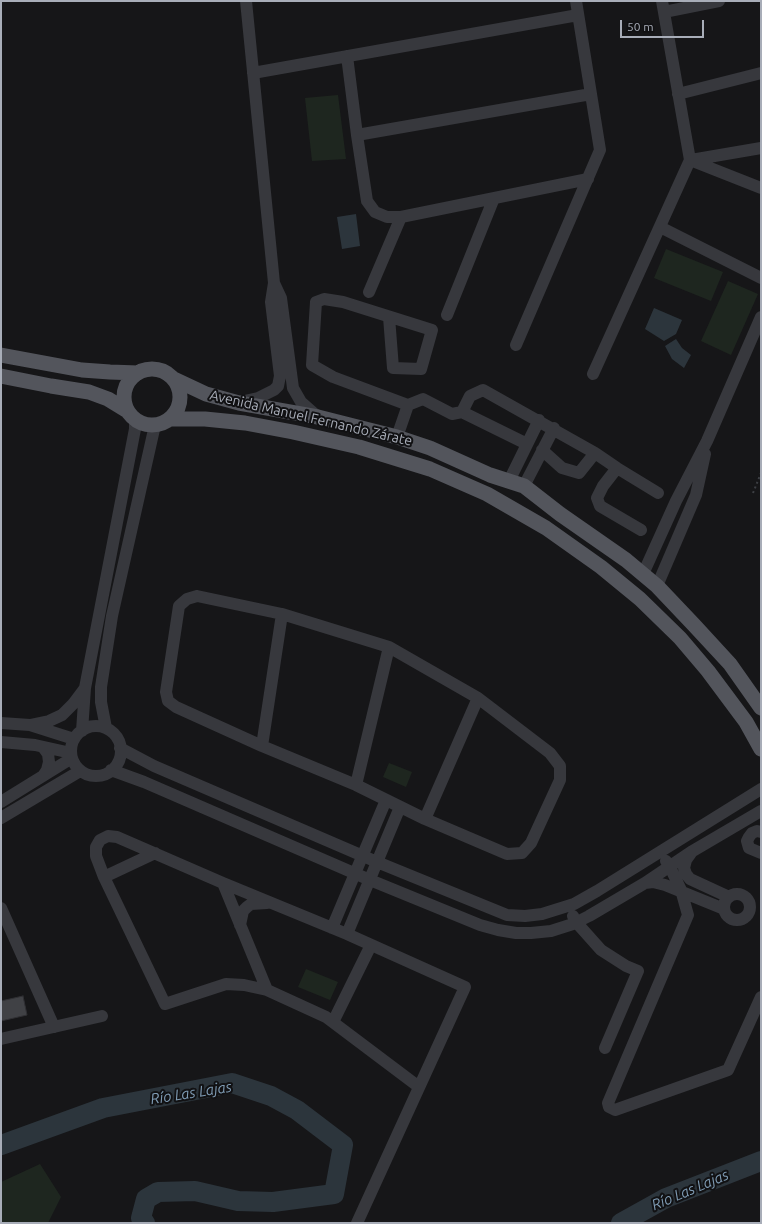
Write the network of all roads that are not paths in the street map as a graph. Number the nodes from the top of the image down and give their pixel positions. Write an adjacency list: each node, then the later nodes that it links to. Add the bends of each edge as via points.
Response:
1 (246, 1): 7 (street)
2 (576, 1): 5 (street)
3 (719, 1): 4 (street)
4 (663, 7): 10 (street)
5 (578, 15): 6 (street); 9 (street)
6 (347, 56): 7 (street); 11 (street)
7 (253, 73): 32 (street, via 274,283 271,302 280,376)
8 (761, 73): 10 (street)
9 (591, 94): 11 (street); 14 (street, via 600,150)
10 (678, 94): 13 (street)
11 (356, 136): 17 (street, via 367,201 375,212 387,217)
12 (761, 148): 13 (street)
13 (690, 160): 15 (street); 18 (street)
14 (588, 179): 16 (street); 24 (street)
15 (761, 188)
16 (494, 198): 17 (street); 21 (street)
17 (401, 217): 20 (street)
18 (660, 227): 19 (street); 29 (street)
19 (761, 278)
20 (369, 292)
21 (447, 316)
22 (389, 317): 22 (street, via 393,368 421,369 432,330); 36 (street, via 343,302 324,299 316,302 312,365 333,377)
23 (761, 317): 45 (street)
24 (516, 345)
25 (1, 350): 27 (main road)
26 (1, 355): 27 (main road)
27 (54, 365): 28 (main road)
28 (138, 373): 31 (main road, via 145,370 161,370); 38 (main road, via 129,382 124,393 124,402)
29 (593, 374)
30 (1, 376): 34 (main road)
31 (174, 379): 35 (main road, Avenida Manuel Fernando Zárate, via 206,394); 40 (main road, via 180,394 180,403)
32 (285, 381): 35 (street, via 258,398); 39 (street, via 301,402)
33 (1, 382): 34 (main road)
34 (51, 386): 38 (main road, via 89,392 108,400)
35 (239, 403): 39 (main road, Avenida Manuel Fernando Zárate)
36 (408, 405): 37 (street, via 423,399 452,414); 44 (street)
37 (462, 412): 41 (street, via 470,396 483,390); 46 (street)
38 (131, 415): 42 (main road, via 148,425); 58 (street, via 135,429)
39 (318, 417): 44 (main road, Avenida Manuel Fernando Zárate)
40 (170, 418): 42 (main road); 69 (main road, Avenida Manuel Fernando Zárate, via 244,423 359,447 430,470 487,494 546,528 601,567 640,599 708,670 746,722)
41 (539, 420): 43 (street); 46 (street)
42 (155, 425): 63 (street, via 111,624 100,702)
43 (554, 428): 47 (street); 48 (street)
44 (397, 438): 50 (main road, Avenida Manuel Fernando Zárate, via 430,448)
45 (707, 441): 54 (street); 55 (street, via 696,495)
46 (527, 444): 50 (street)
47 (542, 450): 48 (street, via 562,468 579,473); 51 (street)
48 (595, 453): 49 (street)
49 (616, 468): 52 (street); 53 (street, via 597,498 600,506)
50 (509, 481): 51 (main road, Avenida Manuel Fernando Zárate)
51 (524, 486): 54 (main road, Avenida Manuel Fernando Zárate)
52 (658, 493)
53 (641, 530)
54 (643, 574): 55 (main road, Avenida Manuel Fernando Zárate)
55 (657, 586): 60 (main road, Avenida Manuel Fernando Zárate, via 730,664)
56 (282, 614): 57 (street); 66 (street); 66 (street, via 197,596 187,599 179,606 166,692 168,701)
57 (389, 647): 59 (street); 74 (street)
58 (85, 688): 62 (street, via 62,714 49,721); 64 (street)
59 (478, 698): 83 (street); 83 (street, via 550,753 560,766 560,780 531,843 522,853 507,854)
60 (761, 708)
61 (1, 723): 62 (street)
62 (30, 725): 64 (street)
63 (106, 728): 64 (street, via 89,727); 68 (street, via 115,736)
64 (78, 735): 70 (street)
65 (1, 742): 67 (street)
66 (262, 746): 74 (street)
67 (43, 747): 70 (street); 73 (street, via 48,754 49,762)
68 (120, 748): 71 (street, via 118,760); 89 (street, via 154,766)
69 (761, 749)
70 (71, 756): 72 (street); 73 (street)
71 (111, 770): 72 (street, via 96,776); 92 (street)
72 (80, 771): 77 (street)
73 (42, 777): 75 (street)
74 (356, 785): 78 (street)
75 (25, 788): 77 (street); 79 (street)
76 (761, 789): 85 (street)
77 (32, 800): 82 (street)
78 (386, 800): 80 (street); 89 (street)
79 (1, 802)
80 (400, 807): 83 (street); 90 (street)
81 (761, 810): 86 (street)
82 (1, 818)
83 (425, 819)
84 (761, 832): 88 (street, via 752,833 747,841 749,848)
85 (660, 852): 91 (street); 100 (street)
86 (691, 852): 91 (street); 98 (street, via 684,868 690,879)
87 (155, 853): 93 (street); 93 (street, via 117,837 108,836 100,840 96,847 96,856); 95 (street)
88 (761, 853)
89 (362, 855): 90 (street); 92 (street)
90 (377, 862): 94 (street); 100 (street, via 507,915 542,914)
91 (670, 867): 96 (street); 97 (street)
92 (355, 873): 94 (street); 106 (street)
93 (104, 877): 110 (street, via 165,1004 226,984)
94 (370, 880): 104 (street, via 498,930 516,933 551,931); 108 (street)
95 (222, 883): 99 (street); 105 (street)
96 (645, 883): 97 (street, via 658,883); 104 (street)
97 (680, 890): 102 (street); 111 (street, via 688,916 608,1103 609,1107 615,1110 728,1070)
98 (729, 897): 102 (street); 103 (street, via 737,894 744,896)
99 (269, 902): 105 (street, via 251,904 247,907 243,911); 106 (street)
100 (568, 906): 104 (street)
101 (1, 908): 107 (street)
102 (724, 909): 103 (street, via 729,916 737,920)
103 (756, 912)
104 (576, 922): 116 (street, via 601,950 638,971)
105 (240, 925): 110 (street)
106 (332, 928): 108 (street)
107 (6, 930): 114 (street)
108 (347, 934): 109 (street)
109 (371, 945): 113 (street); 117 (street, via 465,987)
110 (267, 990): 113 (street)
111 (761, 997)
112 (102, 1016): 114 (street)
113 (333, 1022): 117 (street)
114 (54, 1027): 115 (street)
115 (1, 1039)
116 (605, 1048)
117 (419, 1087): 118 (street)
118 (357, 1223)

